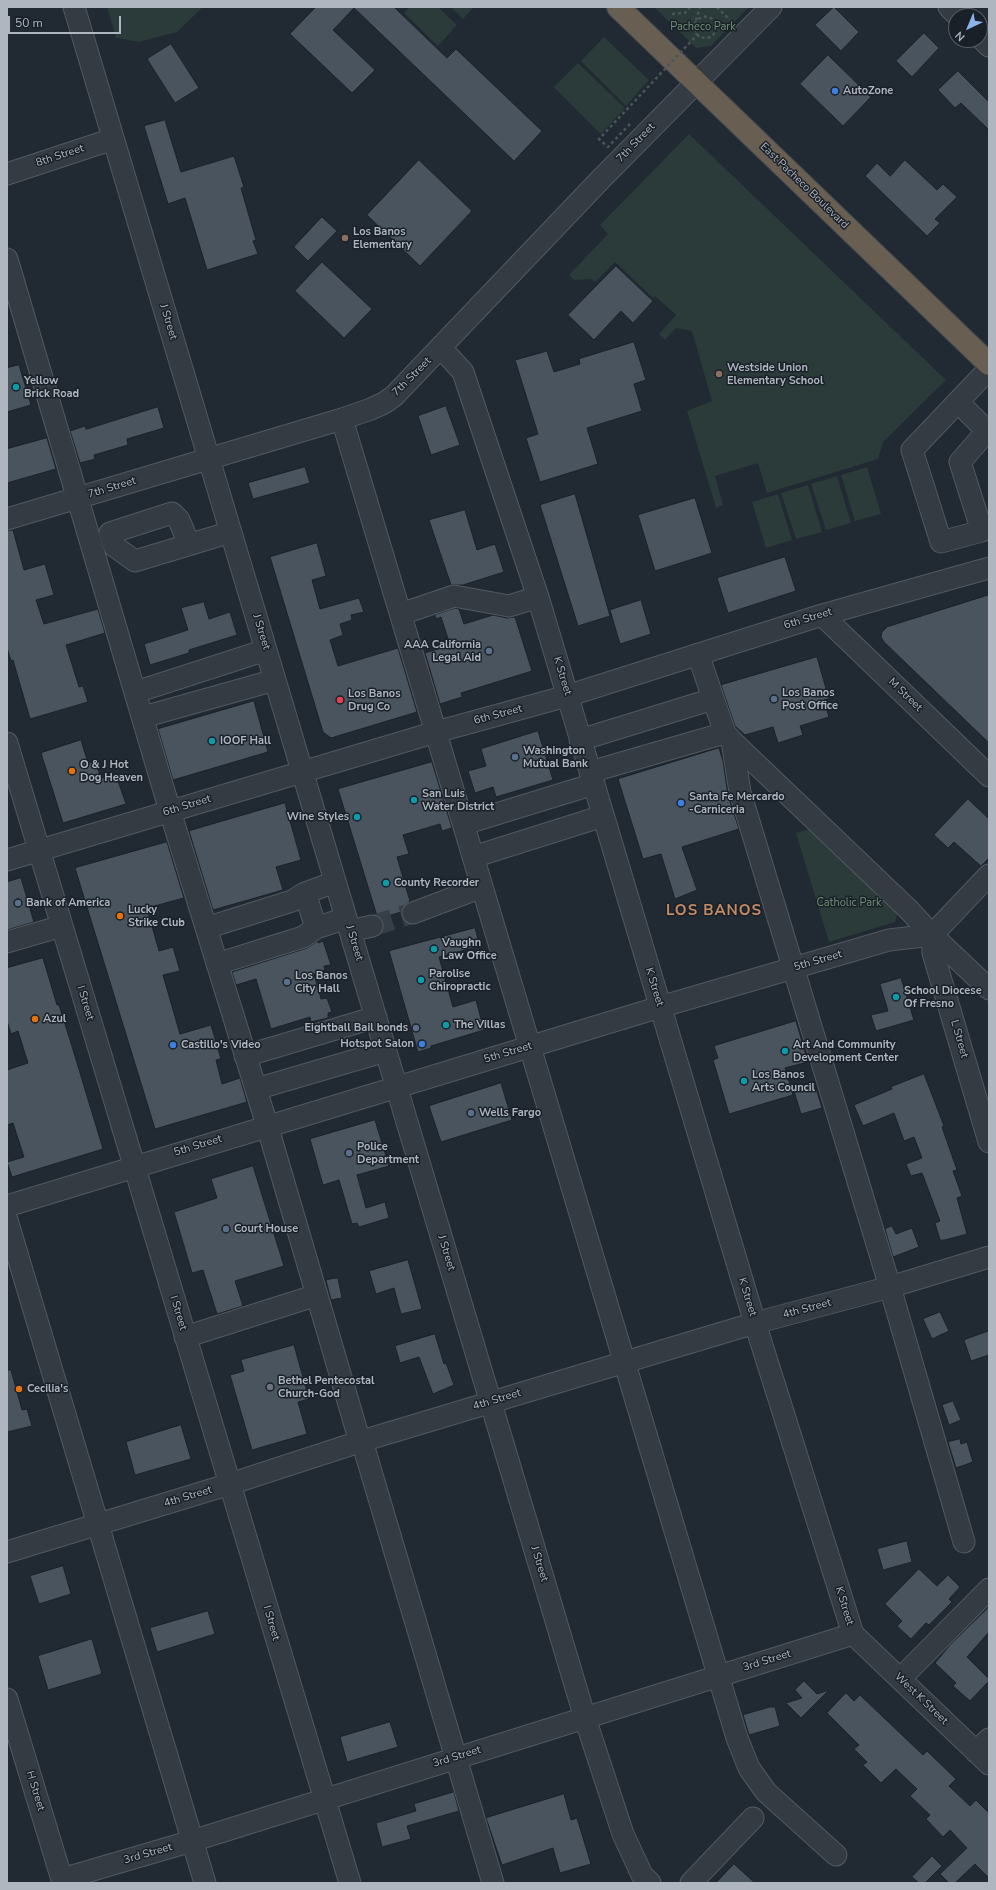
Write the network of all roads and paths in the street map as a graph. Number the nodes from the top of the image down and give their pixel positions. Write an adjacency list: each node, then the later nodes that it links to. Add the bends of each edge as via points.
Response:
1 (74, 7): 9 (street, J Street)
2 (618, 7): 7 (highway, East Pacheco Boulevard)
3 (690, 7): 6 (path, via 685,13)
4 (700, 7): 8 (path, bridge, via 698,13 696,21 694,27 696,32 699,37 712,37 716,31 715,21 704,16 698,19 694,24 694,30 697,35 599,139 608,147)
5 (771, 7): 7 (street, 7th Street)
6 (672, 14)
7 (696, 82): 12 (street, 7th Street); 13 (highway, East Pacheco Boulevard)
8 (630, 124)
9 (114, 139): 10 (street, 8th Street); 17 (street, J Street)
10 (7, 174)
11 (7, 259): 18 (street)
12 (441, 348): 16 (street, 7th Street, via 394,396 384,403); 25 (street, K Street, via 463,372)
13 (989, 364)
14 (989, 369): 15 (street)
15 (958, 402): 15 (street, via 987,431 960,462 982,531 941,542 912,450)
16 (342, 419): 17 (street, 7th Street); 26 (street)
17 (209, 459): 18 (street, 7th Street); 20 (street, J Street)
18 (78, 498): 19 (street, 7th Street); 21 (street)
19 (7, 519)
20 (231, 532): 22 (street); 28 (street, J Street)
21 (91, 542): 23 (street); 31 (street)
22 (189, 544): 23 (street, via 135,561); 23 (street, via 179,520 172,513 110,533)
23 (114, 546)
24 (989, 568): 27 (street, 6th Street)
25 (538, 597): 26 (street, via 509,606 454,596); 32 (street, K Street)
26 (401, 614): 35 (street)
27 (822, 615): 29 (street, 6th Street); 40 (street, M Street)
28 (266, 650): 30 (street, J Street); 31 (street)
29 (698, 654): 32 (street, 6th Street); 33 (street)
30 (275, 680): 34 (street); 39 (street, J Street)
31 (136, 692): 34 (street)
32 (568, 696): 35 (street, 6th Street); 37 (street, K Street)
33 (713, 699): 36 (street); 37 (street)
34 (143, 717): 42 (street)
35 (436, 732): 39 (street, 6th Street); 44 (street)
36 (728, 737): 41 (street); 58 (street, via 910,910); 61 (street, via 740,792)
37 (580, 740): 41 (street, K Street)
38 (7, 743): 45 (street, I Street)
39 (302, 772): 42 (street, 6th Street); 49 (street, J Street)
40 (989, 776)
41 (592, 778): 43 (street, K Street); 44 (street)
42 (170, 811): 45 (street, 6th Street); 56 (street)
43 (603, 816): 46 (street); 63 (street, K Street)
44 (464, 824): 46 (street)
45 (40, 850): 47 (street, 6th Street); 54 (street, I Street)
46 (473, 857): 50 (street)
47 (7, 860)
48 (989, 875): 58 (street)
49 (335, 882): 51 (street); 53 (street, J Street)
50 (482, 887): 52 (street); 65 (street)
51 (305, 893): 56 (street, via 292,901); 57 (street)
52 (413, 913)
53 (348, 924): 55 (street); 57 (street); 64 (street, J Street)
54 (62, 926): 59 (street); 72 (street, I Street)
55 (372, 926)
56 (206, 928): 60 (street)
57 (316, 928): 60 (street, via 303,937)
58 (932, 935): 61 (street, 5th Street, via 889,940); 62 (street); 71 (street, L Street, via 934,953)
59 (7, 942)
60 (217, 964): 67 (street)
61 (793, 968): 63 (street, 5th Street); 76 (street)
62 (989, 989)
63 (660, 1007): 65 (street, 5th Street); 78 (street, K Street)
64 (376, 1017): 66 (street, J Street); 67 (street)
65 (530, 1046): 68 (street, 5th Street); 80 (street)
66 (386, 1051): 68 (street, J Street); 69 (street)
67 (246, 1056): 69 (street)
68 (397, 1086): 70 (street, 5th Street); 81 (street, J Street)
69 (256, 1089): 70 (street)
70 (267, 1125): 72 (street, 5th Street); 77 (street)
71 (989, 1142)
72 (134, 1166): 73 (street, 5th Street); 79 (street, I Street)
73 (7, 1206)
74 (7, 1220): 84 (street)
75 (989, 1257): 76 (street, 4th Street)
76 (890, 1287): 78 (street, 4th Street); 85 (street)
77 (317, 1295): 79 (street); 82 (street)
78 (755, 1323): 80 (street, 4th Street); 88 (street, K Street)
79 (185, 1337): 83 (street, I Street)
80 (624, 1362): 81 (street, 4th Street); 89 (street)
81 (491, 1402): 82 (street, 4th Street); 92 (street, J Street)
82 (361, 1441): 83 (street, 4th Street); 94 (street)
83 (230, 1484): 84 (street, 4th Street); 95 (street, I Street)
84 (99, 1525): 86 (street, 4th Street); 97 (street)
85 (964, 1542)
86 (7, 1552)
87 (989, 1589): 90 (street)
88 (852, 1634): 89 (street, 3rd Street); 90 (street, West K Street)
89 (718, 1676): 92 (street, 3rd Street); 98 (street, via 749,1768 766,1792)
90 (900, 1679): 93 (street, West K Street)
91 (7, 1699): 100 (street, H Street)
92 (585, 1718): 94 (street, 3rd Street); 99 (street, J Street, via 623,1834)
93 (985, 1752)
94 (455, 1758): 95 (street, 3rd Street); 103 (street)
95 (324, 1800): 97 (street, 3rd Street); 102 (street, I Street)
96 (753, 1818): 104 (street)
97 (192, 1841): 100 (street, 3rd Street); 101 (street)
98 (836, 1855)
99 (646, 1879)
100 (63, 1881)
101 (205, 1883)
102 (350, 1883)
103 (493, 1883)
104 (691, 1883)

